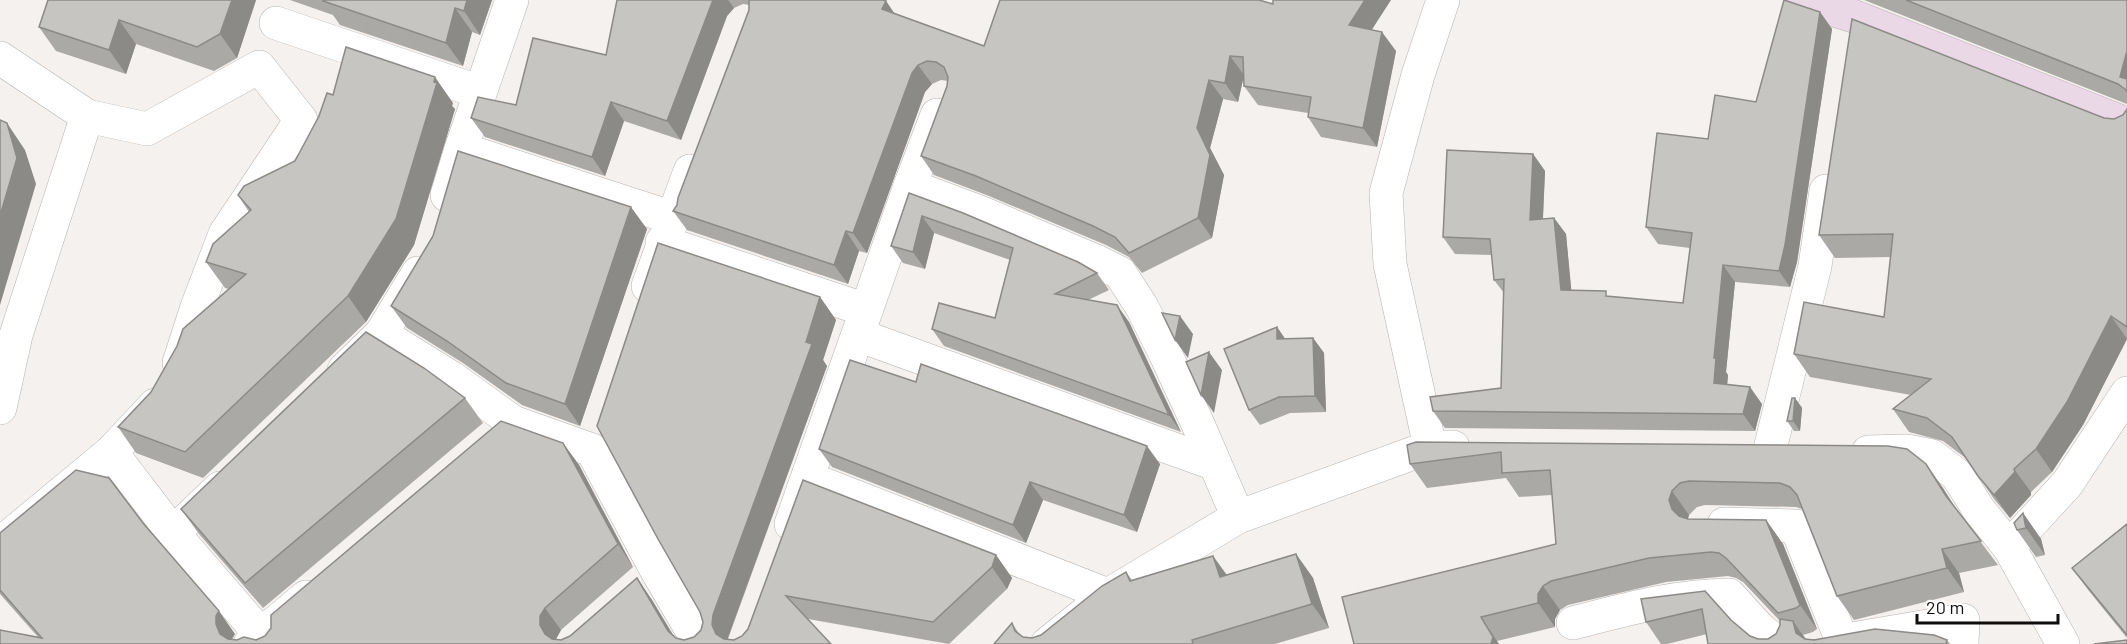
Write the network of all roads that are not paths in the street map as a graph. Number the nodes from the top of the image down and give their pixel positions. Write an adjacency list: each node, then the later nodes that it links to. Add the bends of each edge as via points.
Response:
1 (512, 0): 9 (street)
2 (1443, 0): 29 (street, via 1386,193 1390,264)
3 (1803, 0): 5 (main road)
4 (279, 12): 8 (street); 9 (street)
5 (1853, 16): 6 (street); 12 (main road)
6 (1848, 50)
7 (0, 58): 11 (street)
8 (259, 67): 11 (street, via 147,129); 34 (street, via 301,120 225,234 174,372 153,408)
9 (480, 92): 14 (street)
10 (943, 99): 16 (street)
11 (87, 116): 25 (street, via 16,335)
12 (2127, 124)
13 (701, 142): 18 (street)
14 (461, 149): 17 (street); 18 (street)
15 (1831, 164): 32 (street, via 1815,266 1758,449)
16 (910, 186): 21 (street); 35 (street, via 1120,273 1165,353)
17 (441, 218)
18 (668, 230): 20 (street); 21 (street)
19 (431, 253): 22 (street)
20 (637, 319)
21 (862, 322): 35 (street); 37 (street)
22 (381, 334): 23 (street); 27 (street)
23 (320, 392)
24 (2127, 393): 42 (street, via 2067,484)
25 (0, 408)
26 (603, 417): 31 (street)
27 (513, 422): 28 (street); 31 (street)
28 (486, 445)
29 (1430, 447): 30 (street); 38 (street)
30 (1477, 447)
31 (592, 450): 44 (street)
32 (1802, 450)
33 (1835, 451): 42 (street, via 1907,451 1932,456 1957,475)
34 (111, 452): 40 (street); 41 (street)
35 (1215, 464): 38 (street)
36 (243, 466): 40 (street)
37 (808, 478): 43 (street); 47 (street)
38 (1238, 517): 47 (street)
39 (1705, 524): 50 (street, via 1796,526)
40 (173, 533): 49 (street)
41 (0, 544)
42 (2009, 547): 55 (street)
43 (779, 555)
44 (657, 571): 46 (street); 51 (street)
45 (324, 581): 49 (street)
46 (632, 593)
47 (1108, 595): 52 (street)
48 (1574, 623): 53 (street, via 1651,602 1729,595)
49 (260, 641)
50 (1835, 643): 54 (street, via 1963,620)
51 (700, 644)
52 (1047, 644)
53 (1778, 644)
54 (1962, 644)
55 (2062, 644)

